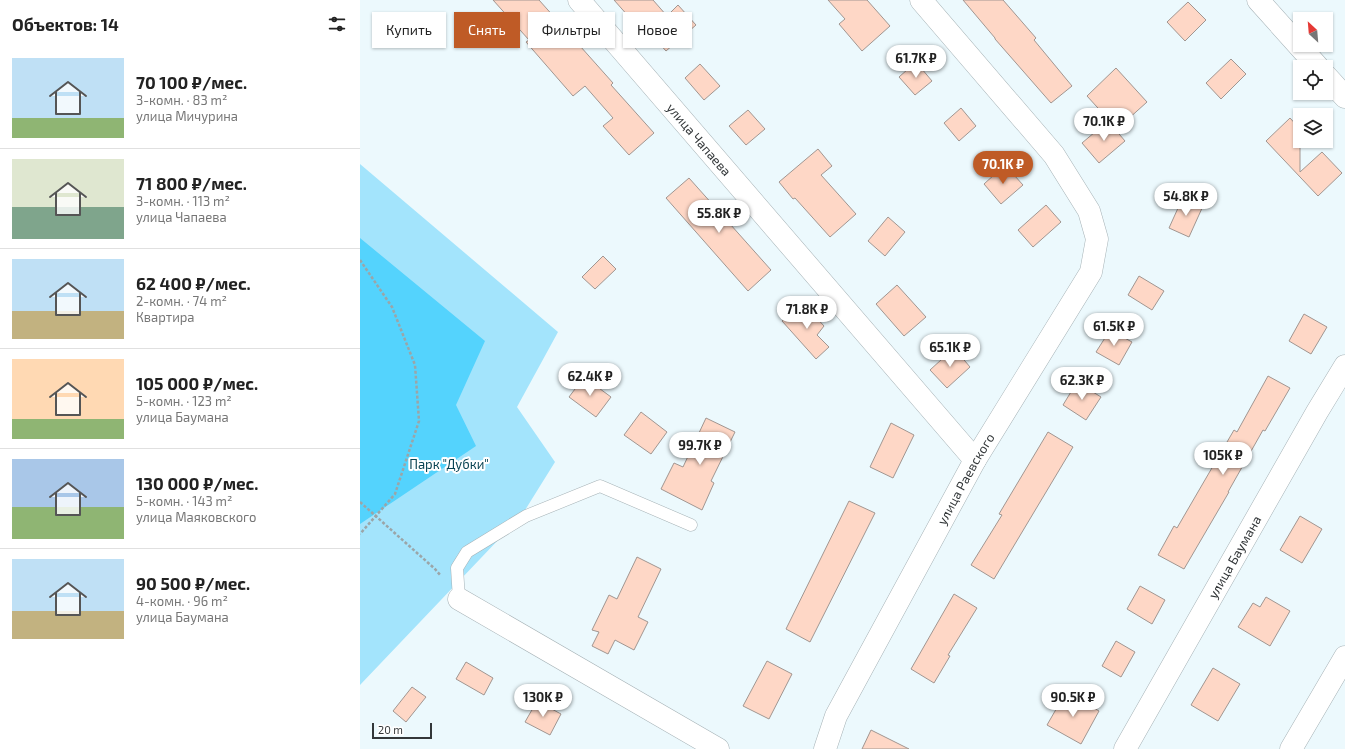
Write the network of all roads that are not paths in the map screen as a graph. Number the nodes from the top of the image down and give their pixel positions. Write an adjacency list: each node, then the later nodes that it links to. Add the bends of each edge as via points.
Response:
1 (579, 0): 8 (street, улица Чапаева)
2 (921, 0): 8 (street, улица Раевского, via 1054,156 1089,211 1097,239 1091,272)
3 (1258, 0): 4 (street)
4 (1312, 60)
5 (1333, 84): 6 (street)
6 (1345, 97)
7 (1345, 366): 14 (street, улица Баумана)
8 (975, 460): 13 (street, улица Раевского, via 836,716)
9 (691, 525): 10 (lane, via 600,486 526,516 467,552 457,568)
10 (459, 599): 12 (street)
11 (1345, 657): 15 (street)
12 (718, 749)
13 (825, 749)
14 (1125, 749)
15 (1291, 749)

